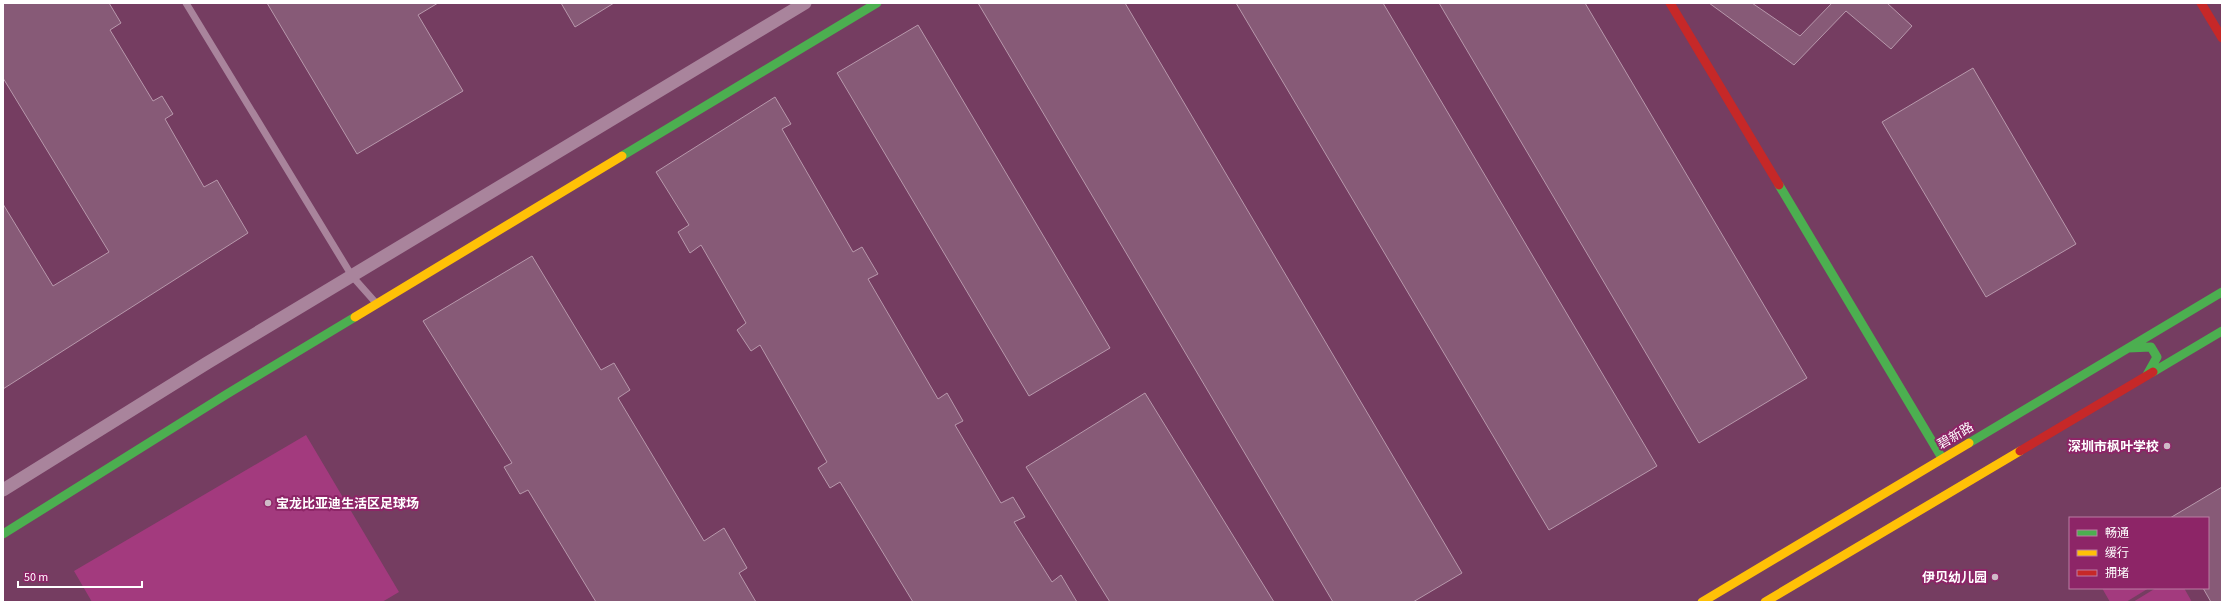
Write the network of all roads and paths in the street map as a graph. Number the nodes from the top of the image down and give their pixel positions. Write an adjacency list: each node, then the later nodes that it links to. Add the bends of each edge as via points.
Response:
1 (186, 3): 7 (lane)
2 (805, 3): 7 (street)
3 (878, 3): 11 (street)
4 (1670, 3): 15 (street)
5 (2201, 3): 6 (street)
6 (2222, 38)
7 (352, 276): 11 (lane); 16 (street)
8 (2222, 289): 10 (street)
9 (2222, 292): 10 (street, 碧新路)
10 (2212, 298): 13 (street, 碧新路)
11 (377, 304): 17 (street)
12 (2222, 330): 14 (street)
13 (2127, 348): 14 (street, via 2151,347 2157,357); 15 (street, 碧新路)
14 (2147, 375): 18 (street)
15 (1942, 458): 19 (street, 碧新路)
16 (3, 490)
17 (3, 534)
18 (1771, 600): 20 (street)
19 (1702, 602)
20 (1765, 602)

